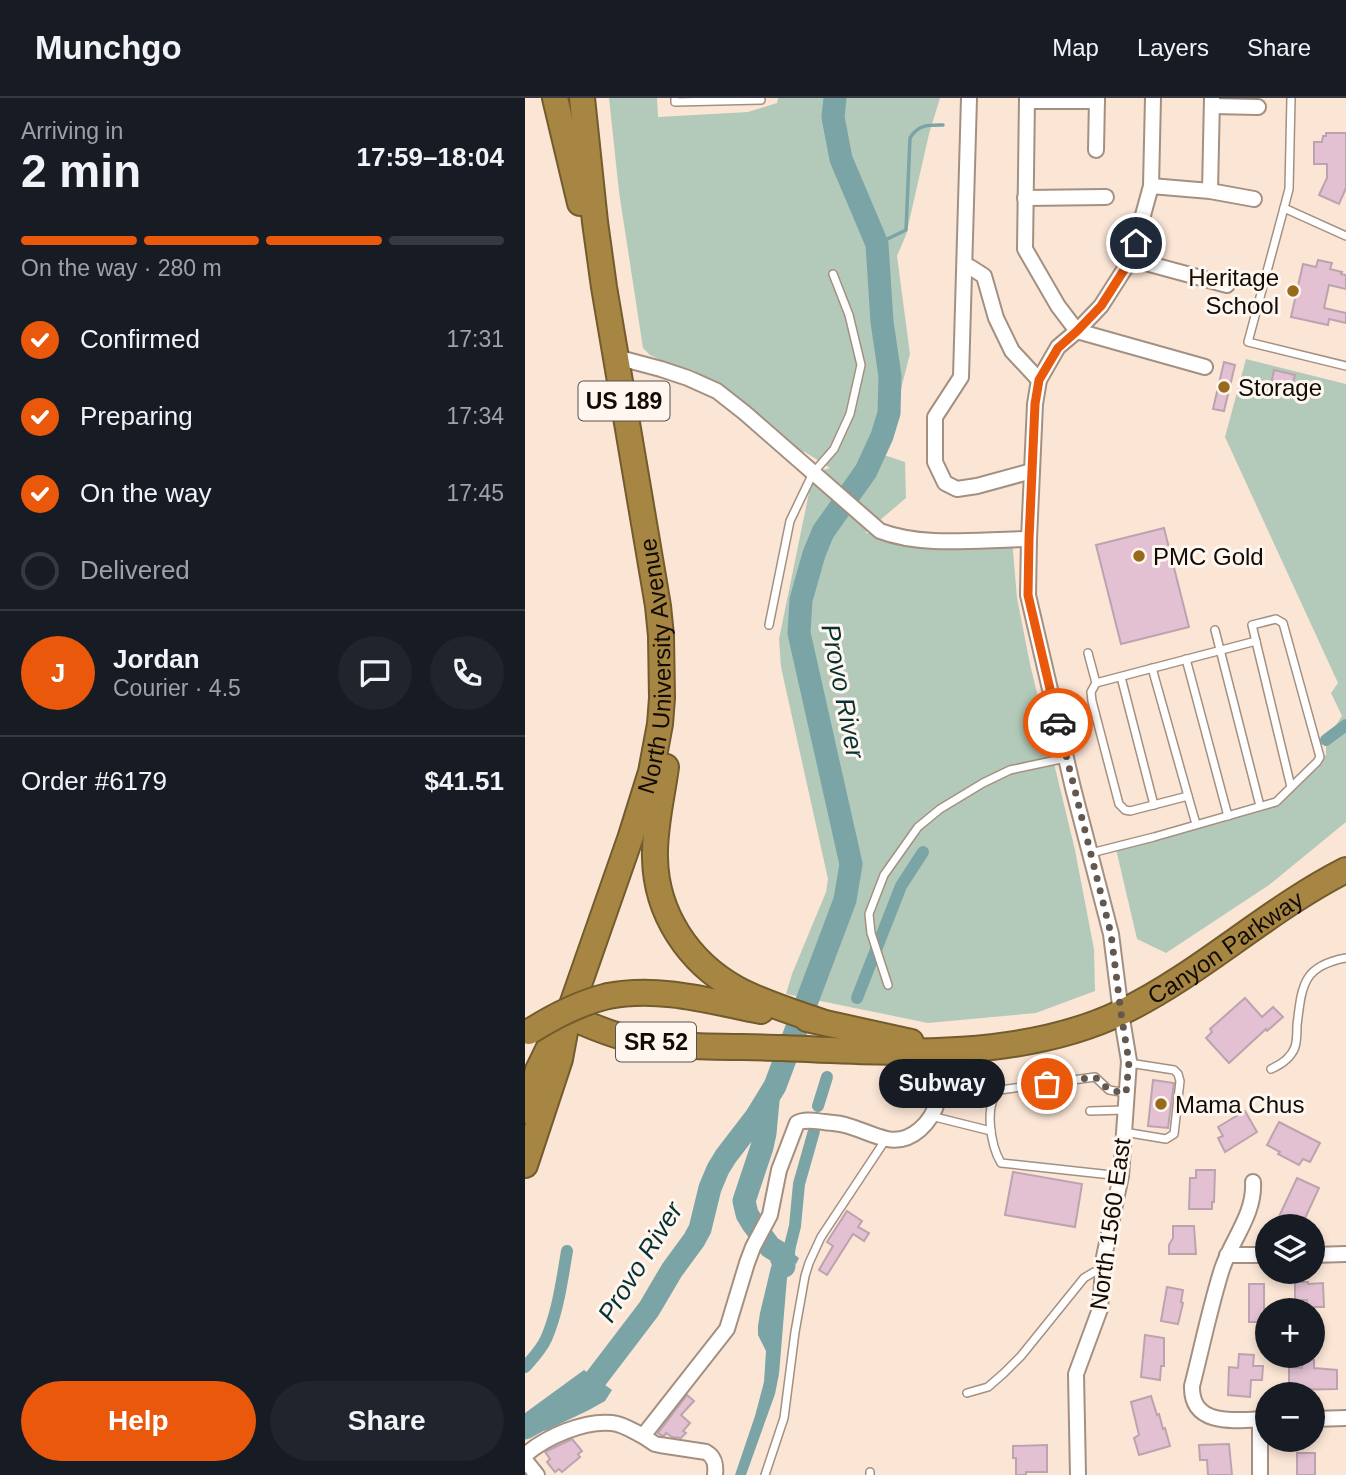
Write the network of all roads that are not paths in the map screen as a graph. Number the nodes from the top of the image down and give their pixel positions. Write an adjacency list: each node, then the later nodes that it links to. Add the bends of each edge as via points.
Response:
1 (555, 98): 20 (highway, via 582,212)
2 (582, 98): 20 (highway, North University Avenue / US 189)
3 (675, 98): 9 (lane, via 675,102)
4 (969, 98): 22 (street)
5 (1153, 98): 13 (street)
6 (1291, 98): 18 (lane, via 1289,189)
7 (1027, 99): 8 (street); 16 (street)
8 (1097, 99): 12 (street)
9 (761, 100)
10 (1212, 102): 11 (street); 14 (street)
11 (1258, 107)
12 (1096, 150)
13 (1151, 186): 14 (street); 21 (street)
14 (1210, 191): 17 (street)
15 (1106, 197): 16 (street)
16 (1025, 198): 25 (street, via 1025,249)
17 (1254, 199)
18 (1284, 208): 19 (lane); 27 (lane, via 1248,342)
19 (1346, 236)
20 (600, 259): 26 (highway, North University Avenue / US 189)
21 (1131, 259): 24 (street); 25 (street, via 1101,306)
22 (965, 267): 29 (street, via 983,276 1012,351); 30 (street, via 961,377 935,417 935,462 945,483 957,489)
23 (833, 274): 31 (lane, via 849,314 861,365 850,414 834,449)
24 (1227, 285)
25 (1077, 331): 28 (street); 29 (street, via 1058,348)
26 (616, 357): 31 (street, via 717,391); 42 (highway, North University Avenue / US 189, via 659,614)
27 (1346, 366)
28 (1205, 368)
29 (1039, 380): 30 (street, North 1560 East)
30 (1032, 471): 32 (street, North 1560 East)
31 (813, 472): 32 (street, via 890,535 936,541); 33 (lane, via 790,520)
32 (1029, 539): 43 (street, North 1560 East, via 1028,595)
33 (769, 625)
34 (1215, 630): 36 (lane)
35 (1256, 641): 36 (lane); 44 (lane); 44 (lane, via 1252,625 1276,619 1283,623 1320,757)
36 (1221, 651): 38 (lane); 47 (lane)
37 (1088, 653): 41 (lane)
38 (1187, 659): 39 (lane); 48 (lane)
39 (1152, 668): 40 (lane); 45 (lane)
40 (1121, 677): 41 (lane); 46 (lane)
41 (1096, 683): 46 (lane, via 1092,701 1119,804 1130,811)
42 (662, 698): 54 (highway, via 668,753 654,855 664,909 678,935 704,965); 56 (highway, North University Avenue / US 189, via 644,797)
43 (1066, 758): 50 (street, North 1560 East); 53 (lane, via 1010,770 940,808 918,827 879,884 869,914 870,933)
44 (1291, 787): 47 (lane, via 1276,802)
45 (1188, 796): 46 (lane); 49 (lane)
46 (1154, 805)
47 (1260, 806): 48 (lane)
48 (1228, 816): 49 (lane)
49 (1196, 824): 50 (lane)
50 (1090, 853): 55 (street, North 1560 East, via 1111,934)
51 (1346, 870): 55 (highway, Canyon Parkway / SR 52)
52 (1346, 958): 60 (lane, via 1318,966 1310,974 1300,997 1295,1048)
53 (888, 985)
54 (769, 1008): 57 (highway, bridge, via 634,992 589,1001); 58 (highway, Canyon Parkway / SR 52)
55 (1121, 1013): 58 (highway, Canyon Parkway / SR 52, via 1043,1039); 59 (street, North 1560 East)
56 (568, 1016): 58 (highway, Canyon Parkway / SR 52, via 645,1041 819,1050); 63 (highway, US 189, via 546,1052); 69 (highway, US 189, via 560,1059)
57 (527, 1034)
58 (939, 1050): 65 (street, via 939,1094)
59 (1129, 1063): 61 (street, North 1560 East); 67 (lane, via 1174,1070 1180,1082 1174,1134 1166,1139)
60 (1271, 1069)
61 (1126, 1093): 62 (street, North 1560 East); 66 (lane, via 1109,1090 1095,1077 1000,1090 991,1101)
62 (1125, 1110): 64 (lane); 67 (street, North 1560 East)
63 (525, 1111)
64 (1090, 1111)
65 (931, 1115): 66 (lane); 68 (street, via 907,1138)
66 (991, 1131): 70 (lane, via 1001,1163)
67 (1124, 1132): 70 (street, North 1560 East)
68 (887, 1139): 81 (street, via 839,1124 799,1121 727,1329); 86 (lane, via 821,1237 809,1263 786,1410)
69 (525, 1165)
70 (1121, 1176): 76 (street, North 1560 East)
71 (1253, 1182): 73 (street, via 1250,1207)
72 (1346, 1254): 75 (street)
73 (1227, 1255): 74 (street); 79 (street, via 1192,1386 1193,1400 1199,1411 1212,1418)
74 (1255, 1255)
75 (1325, 1255)
76 (1103, 1273): 77 (lane, via 1084,1278 1004,1373 988,1387); 87 (street, North 1560 East, via 1100,1309 1076,1374)
77 (967, 1393)
78 (1346, 1418): 80 (street)
79 (1255, 1419)
80 (1325, 1419)
81 (643, 1436): 83 (street, via 626,1426 599,1423 562,1433 533,1448); 85 (street, via 655,1444 706,1452 715,1464)
82 (1262, 1452): 88 (street)
83 (525, 1458): 84 (street)
84 (537, 1475)
85 (715, 1475)
86 (765, 1475)
87 (1077, 1475)
88 (1261, 1475)

